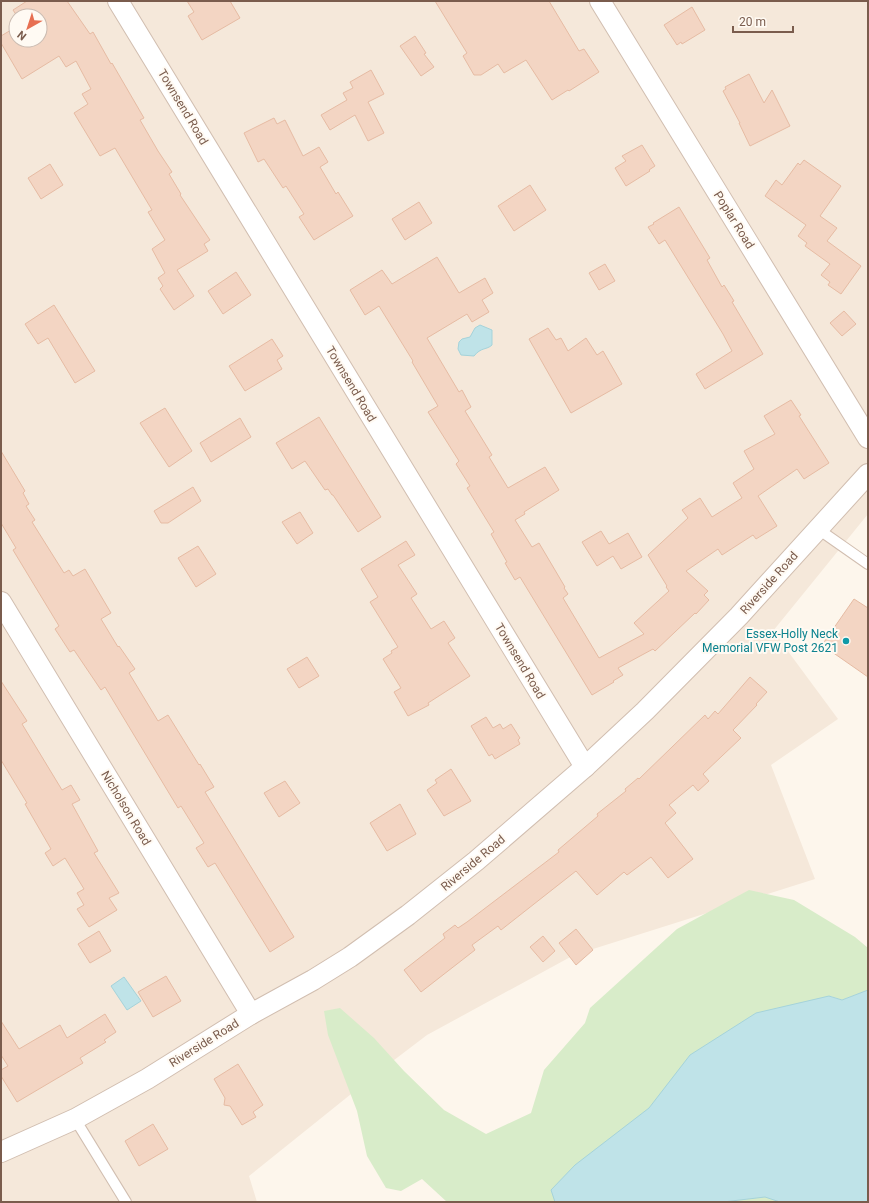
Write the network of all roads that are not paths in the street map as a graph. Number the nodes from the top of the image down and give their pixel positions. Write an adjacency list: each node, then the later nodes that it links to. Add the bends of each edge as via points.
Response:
1 (118, 1): 8 (street, Townsend Road)
2 (600, 1): 3 (street, Poplar Road)
3 (868, 438)
4 (868, 474): 5 (street, Riverside Road)
5 (818, 529): 6 (lane); 8 (street, Riverside Road, via 739,616 645,711)
6 (868, 564)
7 (1, 602): 9 (street, Nicholson Road)
8 (585, 767): 9 (street, Riverside Road, via 476,861 408,915 350,957)
9 (251, 1014): 10 (street, Riverside Road, via 147,1079)
10 (75, 1120): 11 (street, Riverside Road); 12 (lane)
11 (1, 1152)
12 (126, 1202)

